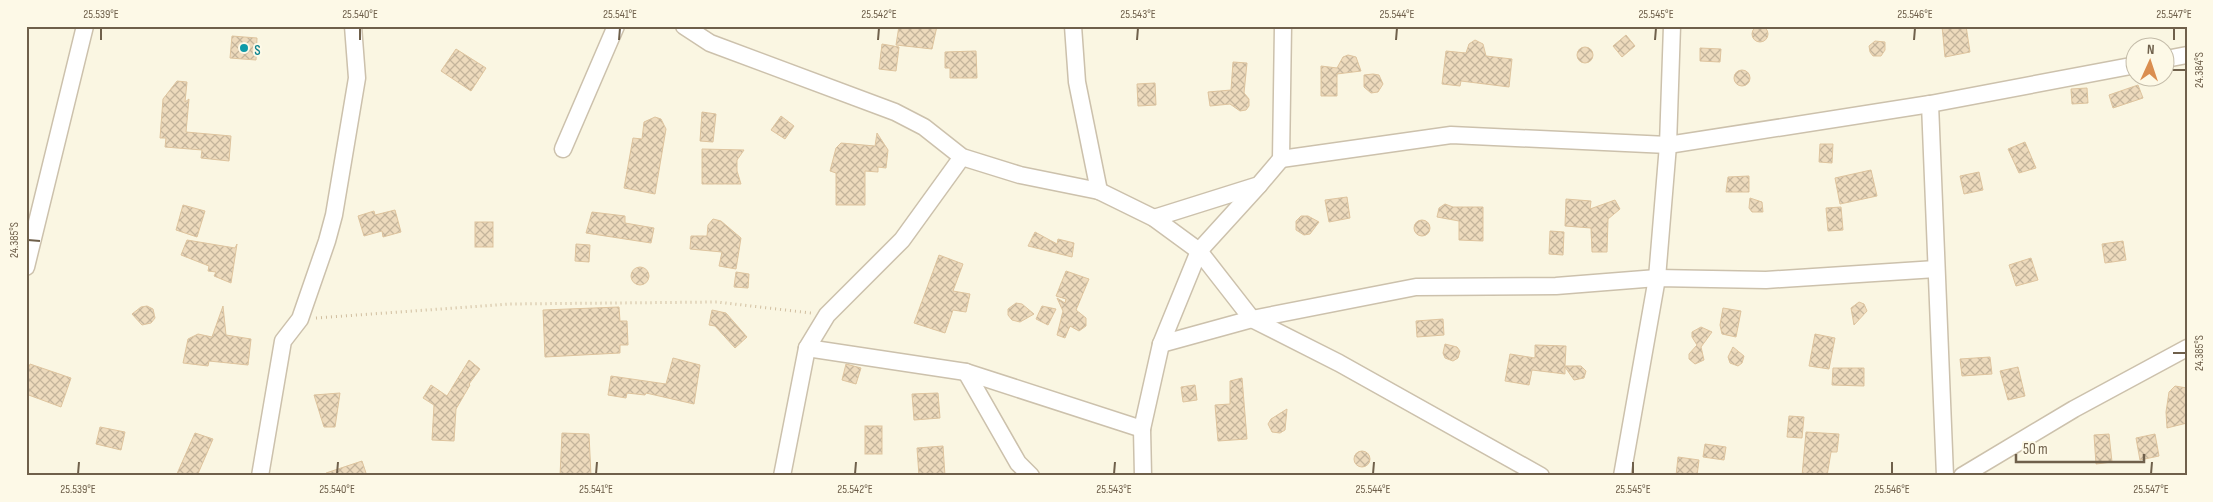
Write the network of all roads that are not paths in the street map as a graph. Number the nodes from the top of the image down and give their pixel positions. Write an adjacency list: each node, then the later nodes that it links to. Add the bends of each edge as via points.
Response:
1 (85, 26): 18 (street)
2 (353, 26): 27 (street, via 357,78 334,215 300,319 283,341)
3 (616, 26): 11 (street)
4 (684, 26): 12 (street, via 710,43 895,112 924,126)
5 (1073, 26): 15 (street, via 1077,82)
6 (1283, 26): 13 (street)
7 (1672, 26): 10 (street)
8 (2126, 67): 9 (street)
9 (1930, 104): 10 (street); 19 (street)
10 (1668, 145): 13 (street, via 1451,135); 20 (street)
11 (563, 149)
12 (962, 157): 15 (street, via 1020,175); 23 (street, via 902,240 827,315)
13 (1281, 159): 14 (street)
14 (1259, 185): 16 (street); 17 (street)
15 (1099, 192): 16 (street)
16 (1154, 218): 17 (street)
17 (1199, 251): 21 (street); 22 (street)
18 (26, 267)
19 (1936, 269): 20 (street, via 1766,280); 33 (street)
20 (1657, 278): 21 (street, via 1556,286 1416,287); 32 (street)
21 (1252, 318): 22 (street); 31 (street)
22 (1161, 344): 26 (street)
23 (807, 348): 25 (street); 28 (street)
24 (2187, 348): 34 (street, via 2074,409)
25 (966, 372): 26 (street); 29 (street, via 1018,463)
26 (1142, 429): 30 (street)
27 (260, 476)
28 (782, 476)
29 (1031, 476)
30 (1143, 476)
31 (1541, 476)
32 (1622, 476)
33 (1945, 476)
34 (1962, 476)

